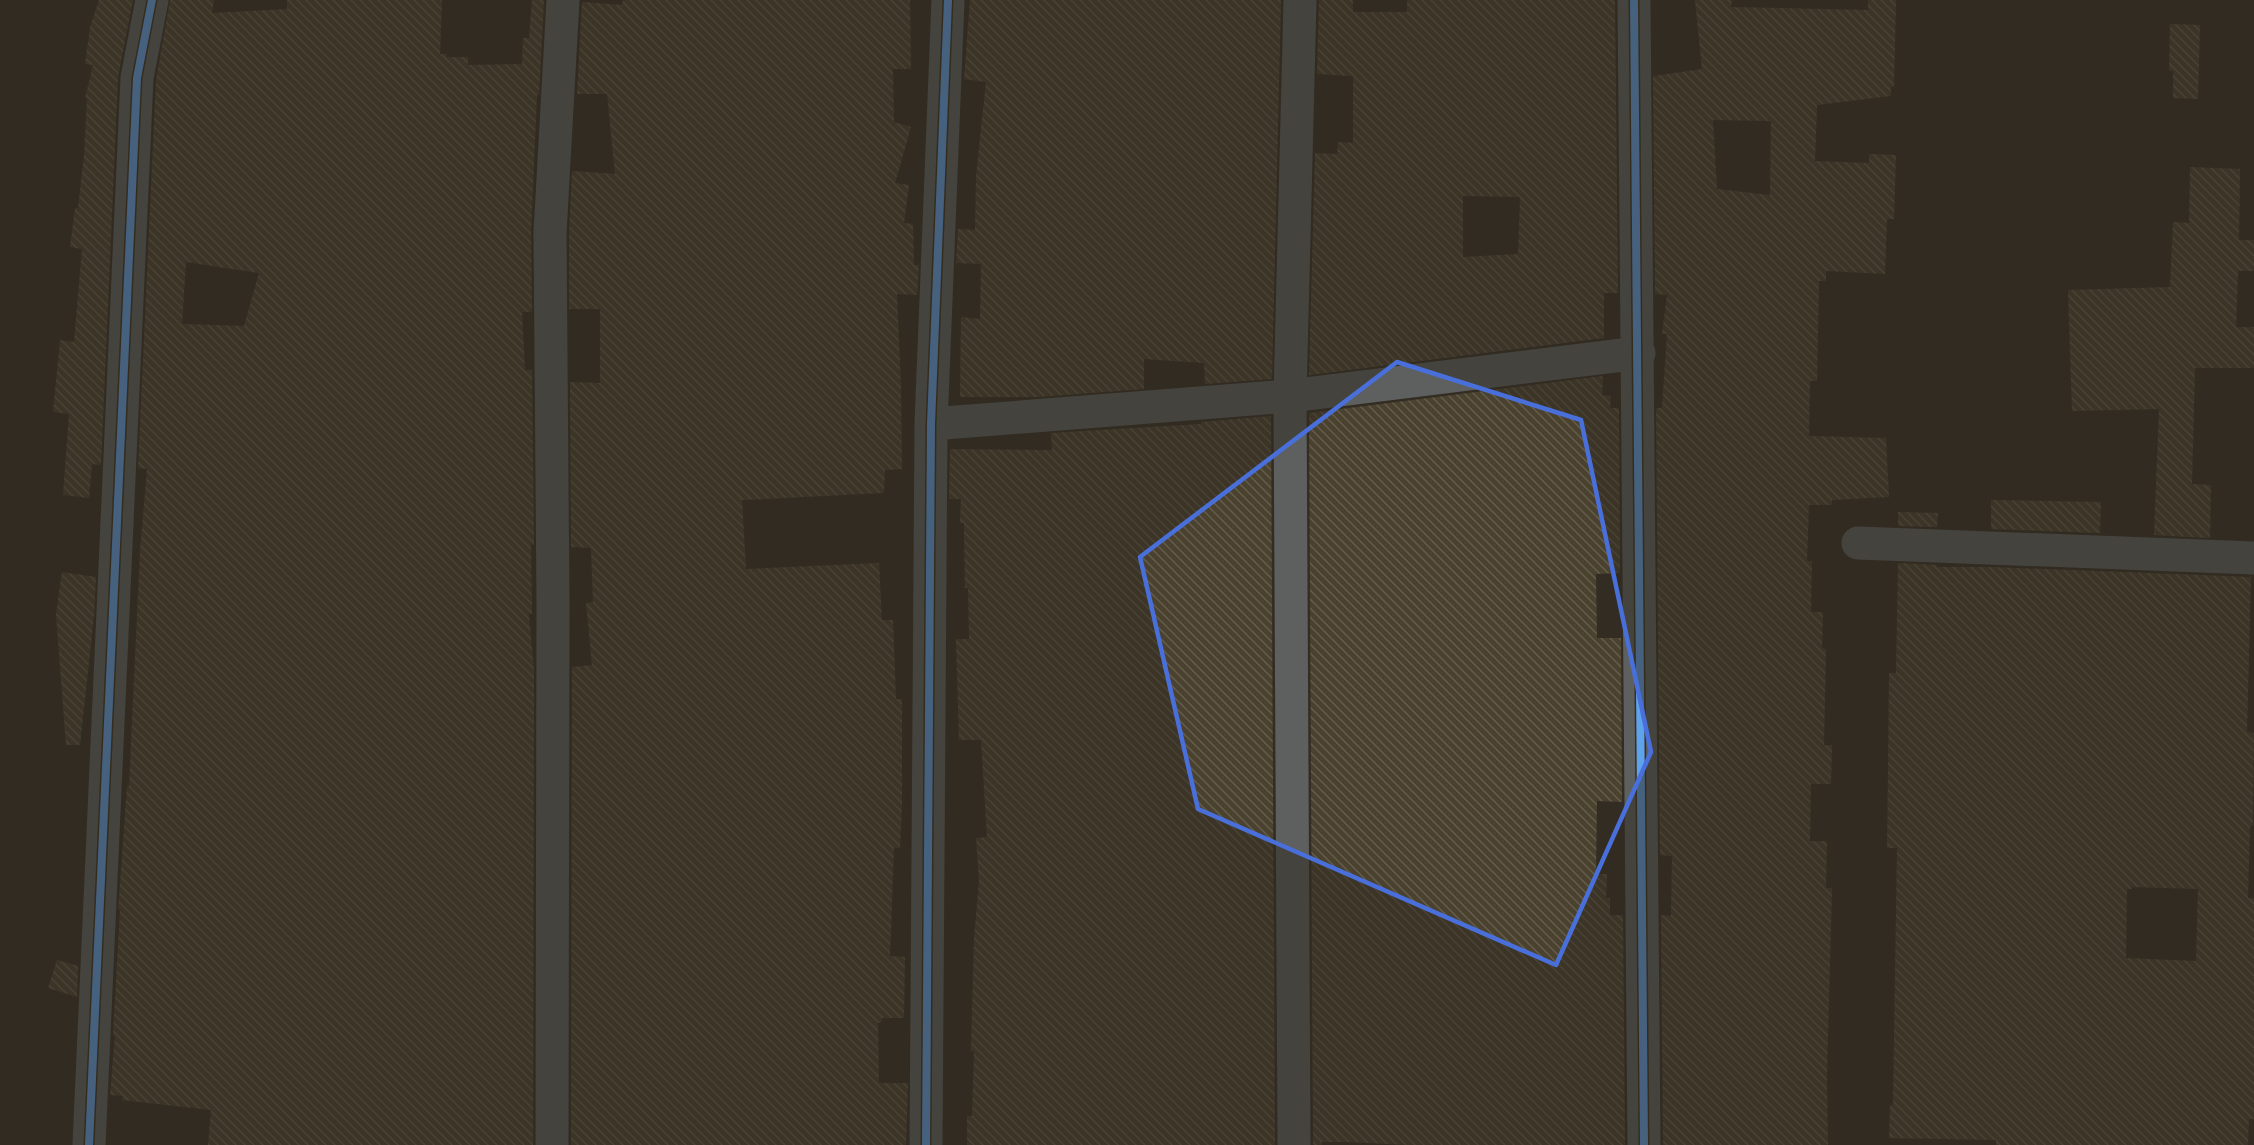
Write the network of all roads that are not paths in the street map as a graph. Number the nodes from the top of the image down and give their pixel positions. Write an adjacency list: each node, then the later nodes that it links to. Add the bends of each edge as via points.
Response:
1 (152, 0): 11 (street, via 137,78)
2 (563, 0): 12 (street, via 550,233)
3 (948, 0): 8 (street)
4 (1300, 0): 7 (street)
5 (1634, 0): 6 (street)
6 (1639, 353): 7 (street); 15 (street)
7 (1290, 396): 8 (street); 14 (street)
8 (931, 424): 13 (street)
9 (1858, 543): 10 (street)
10 (2254, 558)
11 (89, 1145)
12 (552, 1145)
13 (926, 1145)
14 (1294, 1145)
15 (1644, 1145)

